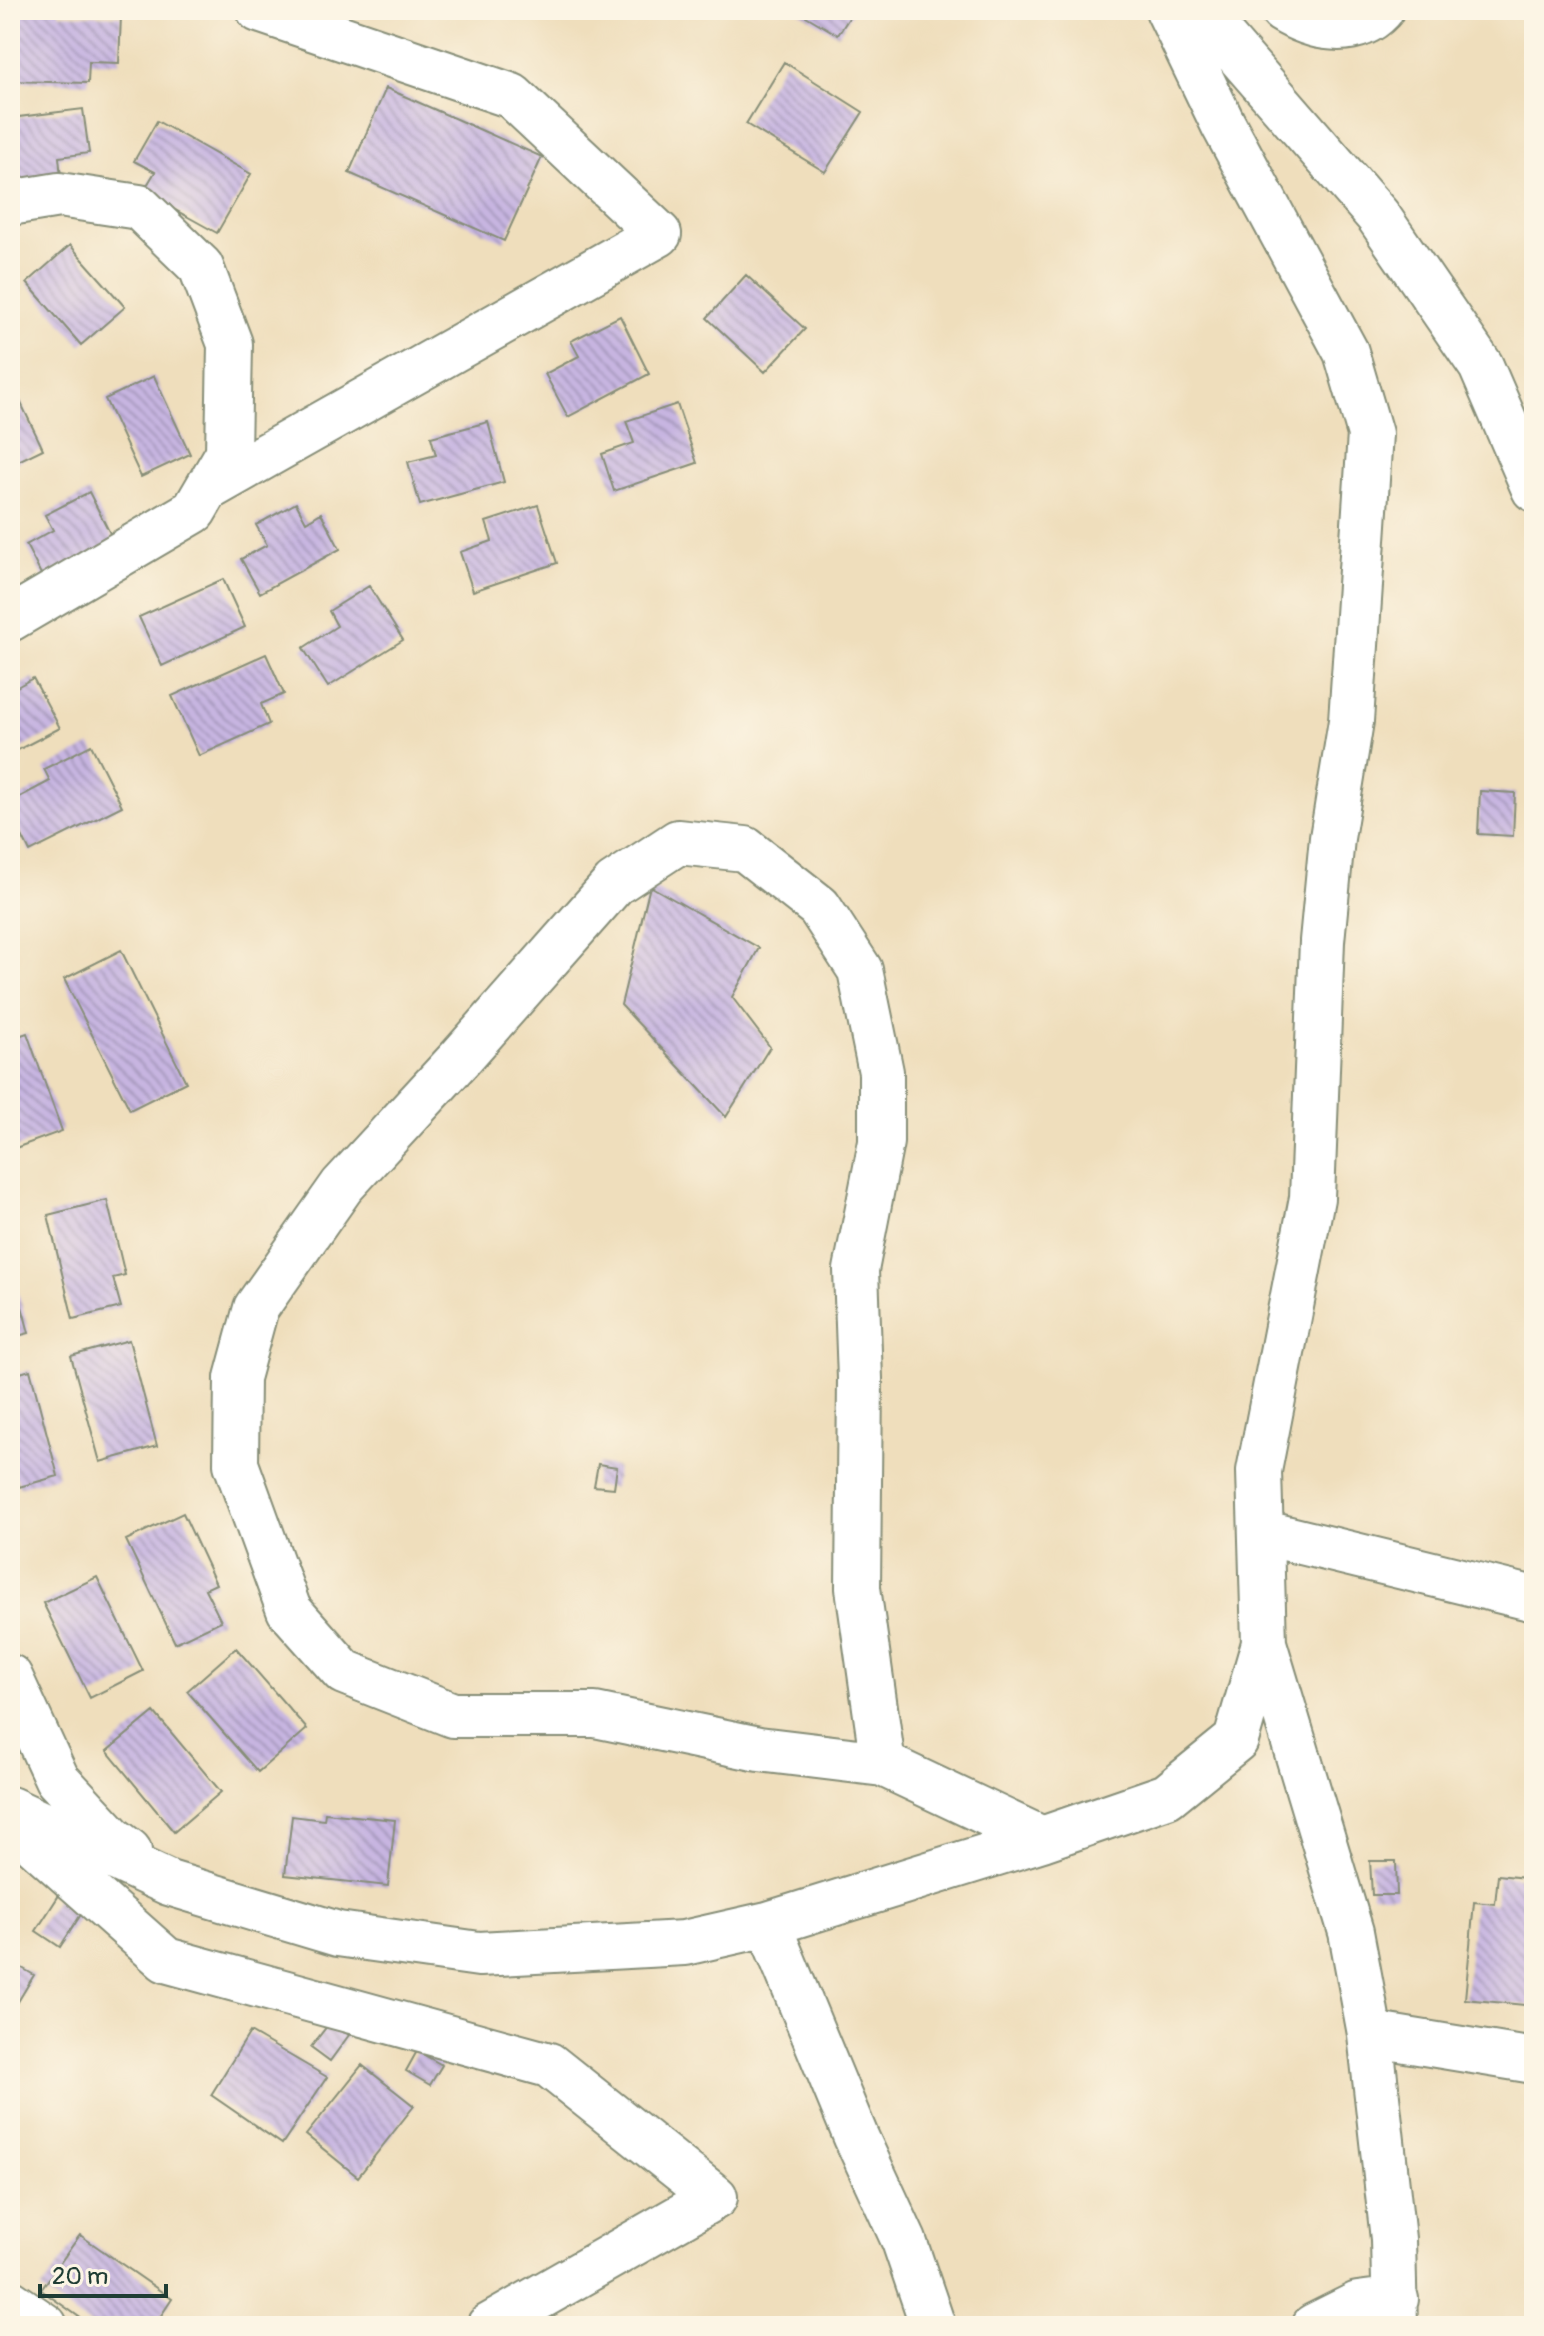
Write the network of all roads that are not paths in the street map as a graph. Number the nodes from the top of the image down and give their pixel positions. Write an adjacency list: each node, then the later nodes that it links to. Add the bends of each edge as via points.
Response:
1 (259, 10): 7 (street, via 512,96 659,234)
2 (1168, 10): 10 (street, via 1346,352 1370,434 1351,721 1322,941 1312,1198 1259,1471)
3 (1199, 10): 8 (street, via 1378,216 1481,366)
4 (1282, 10): 5 (street, via 1299,21 1344,29)
5 (1381, 10)
6 (10, 203): 7 (street, via 59,195 139,207 201,267 230,344 228,453)
7 (207, 489): 9 (street, via 194,511)
8 (1534, 489)
9 (10, 619)
10 (1261, 1532): 11 (street); 12 (street)
11 (1534, 1599)
12 (1264, 1643): 17 (street, via 1236,1740 1167,1796); 20 (street, via 1351,1932)
13 (10, 1677): 18 (street, via 57,1779 112,1838)
14 (883, 1764): 14 (street, via 759,1749 595,1715 453,1715 344,1672 289,1610 236,1464 237,1378 256,1308 342,1186 614,884 678,842 745,849 819,907 860,970 881,1072 881,1142 856,1270 858,1588); 17 (street)
15 (10, 1809): 18 (street)
16 (10, 1822): 25 (street, via 166,1960 549,2065 715,2197)
17 (1042, 1839): 19 (street)
18 (169, 1883): 19 (street, via 338,1934 479,1954 684,1943)
19 (768, 1924): 26 (street, via 904,2241)
20 (1370, 2034): 21 (street); 23 (street, via 1393,2239)
21 (1534, 2061)
22 (10, 2302): 24 (street)
23 (1395, 2313): 27 (street, via 1358,2304)
24 (45, 2326)
25 (489, 2326)
26 (933, 2326)
27 (1314, 2326)

